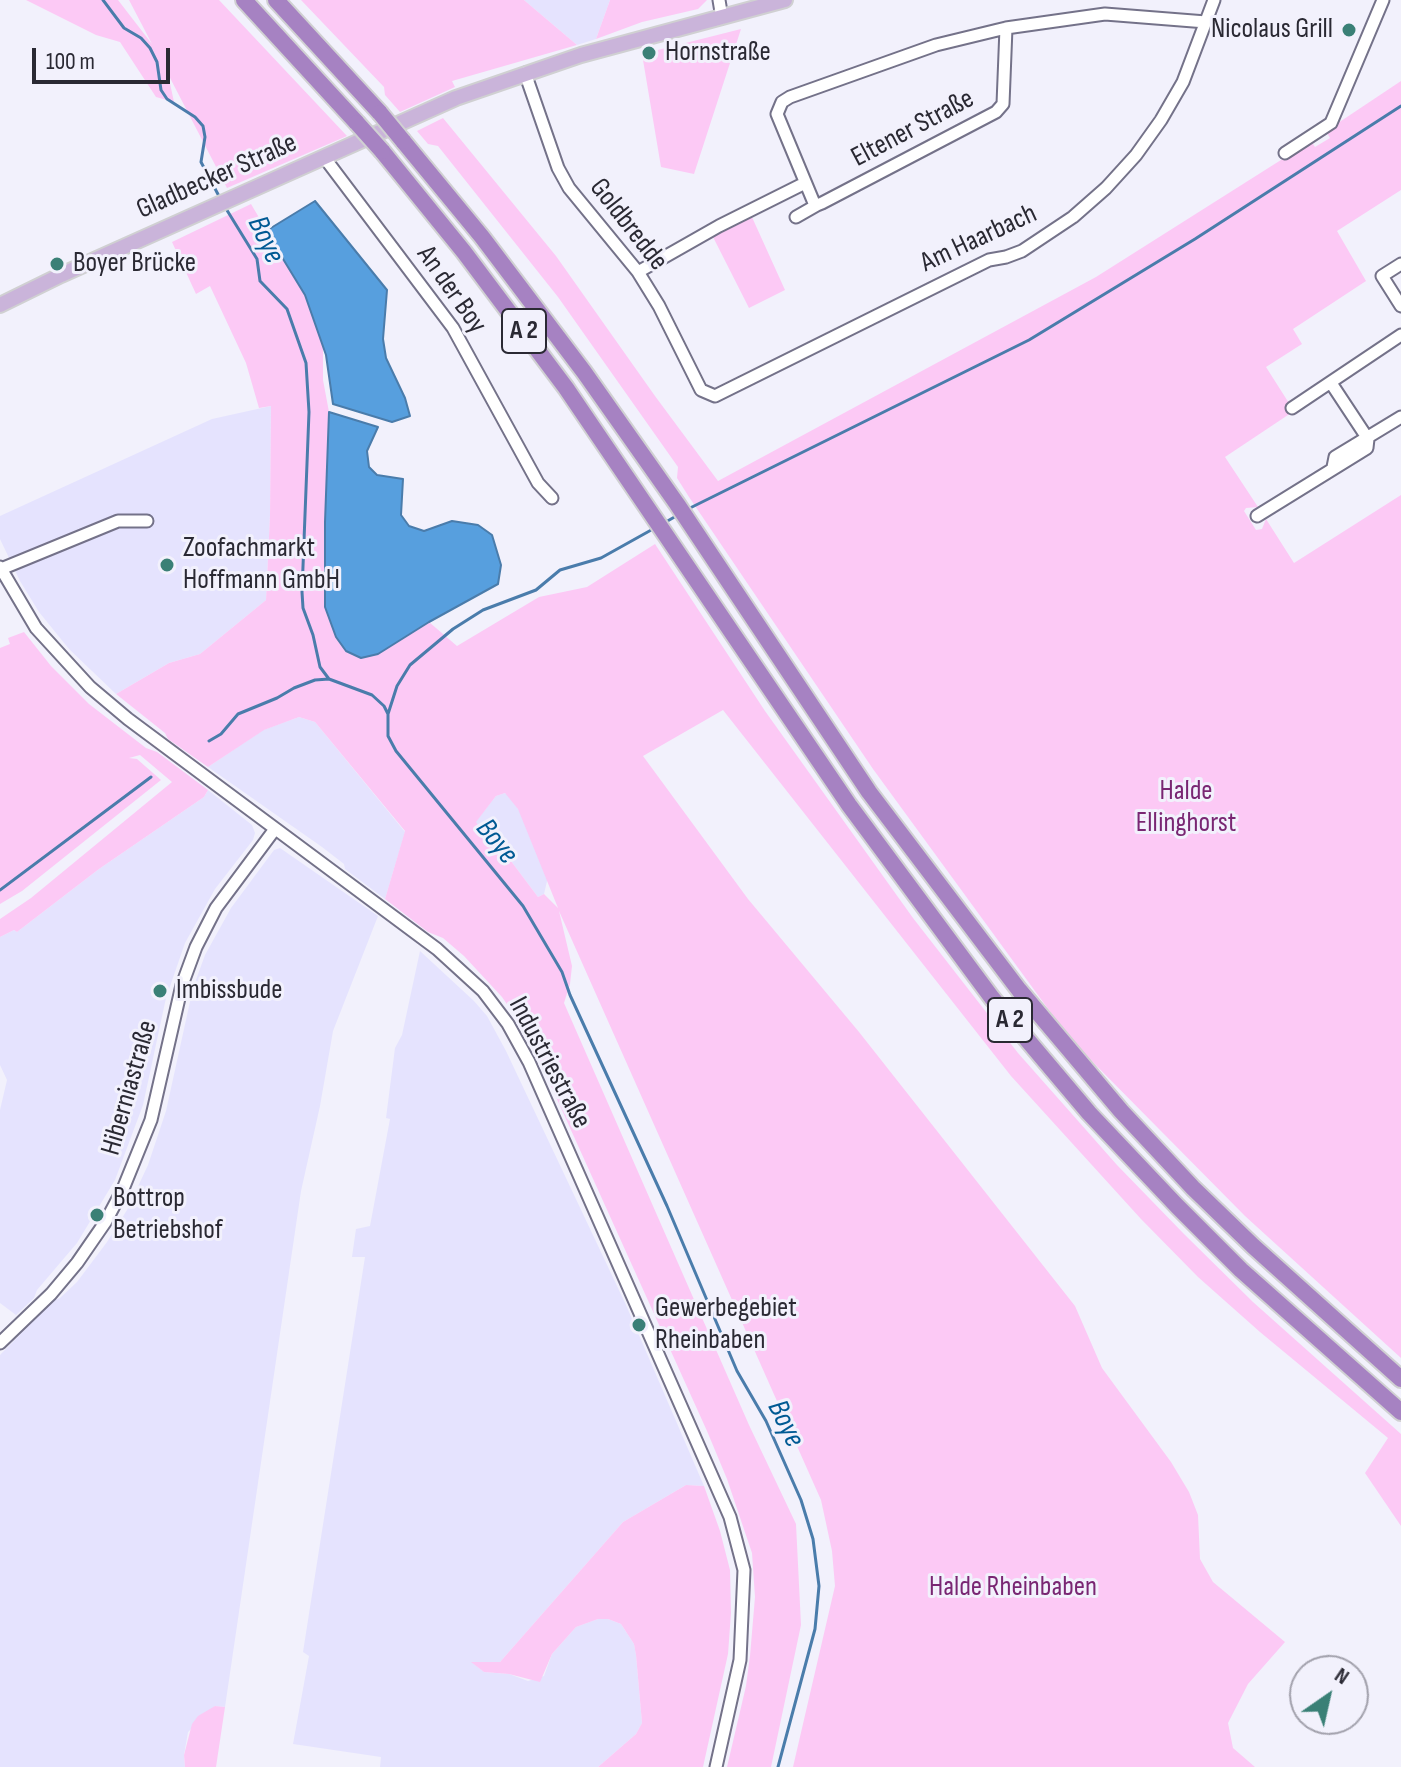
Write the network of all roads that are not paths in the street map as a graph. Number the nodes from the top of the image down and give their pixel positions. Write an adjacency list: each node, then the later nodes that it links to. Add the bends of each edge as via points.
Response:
1 (244, 0): 33 (highway, A 2, bridge, via 382,151 535,346 896,872 1036,1052 1241,1270)
2 (276, 0): 32 (highway, A 2, bridge, via 380,113 539,310 677,504 869,792 1058,1039 1193,1188)
3 (719, 0): 7 (street)
4 (785, 0): 7 (main road, Gladbecker Straße)
5 (1214, 0): 8 (street, Am Haarbach)
6 (1383, 0): 11 (street, via 1331,123)
7 (730, 11): 10 (main road, Gladbecker Straße)
8 (1206, 22): 9 (street, via 1105,14); 22 (street, Am Haarbach, via 1183,82 1161,120 1116,177 1073,217 1022,251 989,260)
9 (1006, 28): 13 (street, via 936,45 782,102 777,114); 14 (street, Eltener Straße, via 1004,99 996,112)
10 (525, 73): 12 (main road, Gladbecker Straße); 17 (street, Goldbredde, via 569,188)
11 (1285, 153)
12 (324, 157): 18 (main road, Gladbecker Straße); 26 (street, An der Boy, via 453,328 538,483)
13 (805, 183): 14 (street); 17 (street)
14 (817, 205): 15 (street, Eltener Straße)
15 (796, 217)
16 (1401, 264): 19 (street, via 1382,276)
17 (638, 272): 22 (street, Goldbredde, via 701,390)
18 (5, 301)
19 (1401, 306)
20 (1401, 335): 21 (street)
21 (1331, 383): 23 (street); 25 (street)
22 (712, 395)
23 (1292, 408)
24 (1401, 417): 25 (street)
25 (1368, 439): 27 (street, via 1367,448 1339,468)
26 (552, 498)
27 (1257, 516)
28 (147, 521): 29 (street, Industriestraße, via 118,521)
29 (0, 568): 30 (street, Industriestraße, via 36,628 90,687)
30 (275, 829): 31 (street, Hiberniastraße, via 216,908 192,956 151,1120 123,1189 77,1263); 34 (street, Industriestraße, via 419,936 483,991 529,1062 730,1517 744,1570 740,1660)
31 (0, 1343)
32 (1401, 1379)
33 (1401, 1412)
34 (716, 1767)

